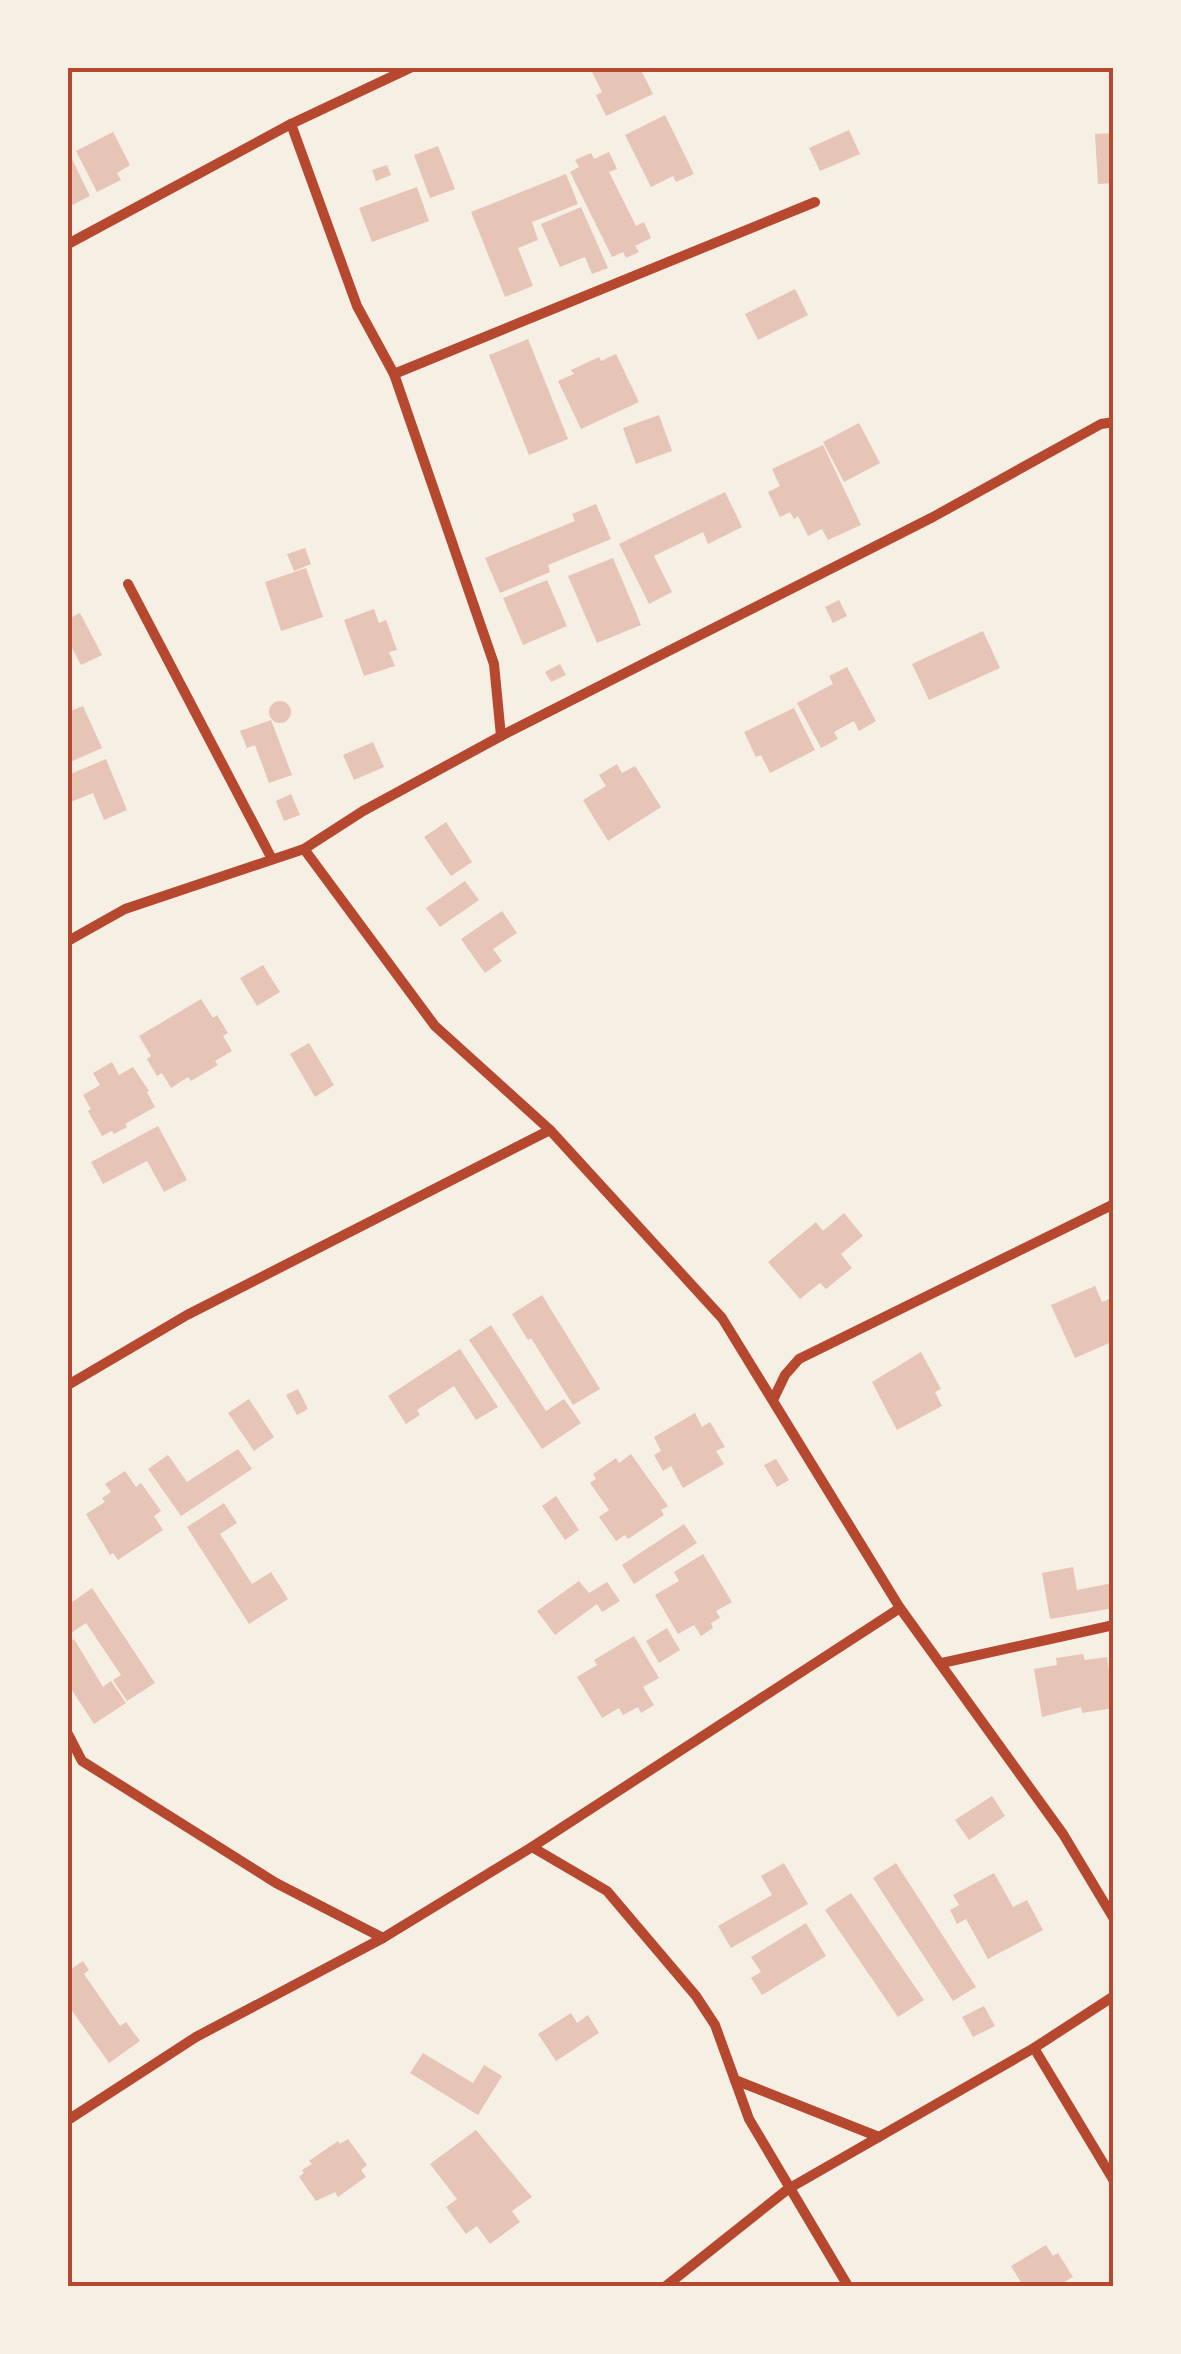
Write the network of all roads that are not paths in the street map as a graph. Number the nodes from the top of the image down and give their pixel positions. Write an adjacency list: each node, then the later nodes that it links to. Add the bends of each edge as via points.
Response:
1 (410, 68): 2 (street)
2 (292, 124): 4 (street); 5 (street, via 357,306)
3 (815, 202): 5 (street)
4 (68, 244)
5 (394, 374): 8 (street, via 494,664)
6 (1114, 422): 8 (street)
7 (128, 584): 10 (street)
8 (502, 736): 9 (street)
9 (304, 849): 10 (street); 12 (street, via 436,1026)
10 (272, 860): 11 (street, via 125,909)
11 (68, 941)
12 (550, 1130): 14 (street, via 187,1315); 15 (street, via 722,1318)
13 (1114, 1204): 15 (street, via 799,1359)
14 (68, 1385)
15 (772, 1400): 16 (street)
16 (900, 1608): 18 (street); 20 (street)
17 (1114, 1624): 18 (street)
18 (942, 1663): 21 (street, via 1063,1834)
19 (68, 1734): 22 (street, via 82,1761 276,1883)
20 (532, 1847): 22 (street); 25 (street, via 607,1890 638,1925 706,2010)
21 (1114, 1920)
22 (383, 1938): 26 (street, via 196,2038)
23 (1114, 1996): 24 (street)
24 (1034, 2048): 27 (street); 28 (street)
25 (736, 2080): 27 (street); 29 (street)
26 (68, 2120)
27 (879, 2136): 29 (street)
28 (1114, 2181)
29 (788, 2189): 30 (street); 31 (street)
30 (666, 2286)
31 (848, 2286)

